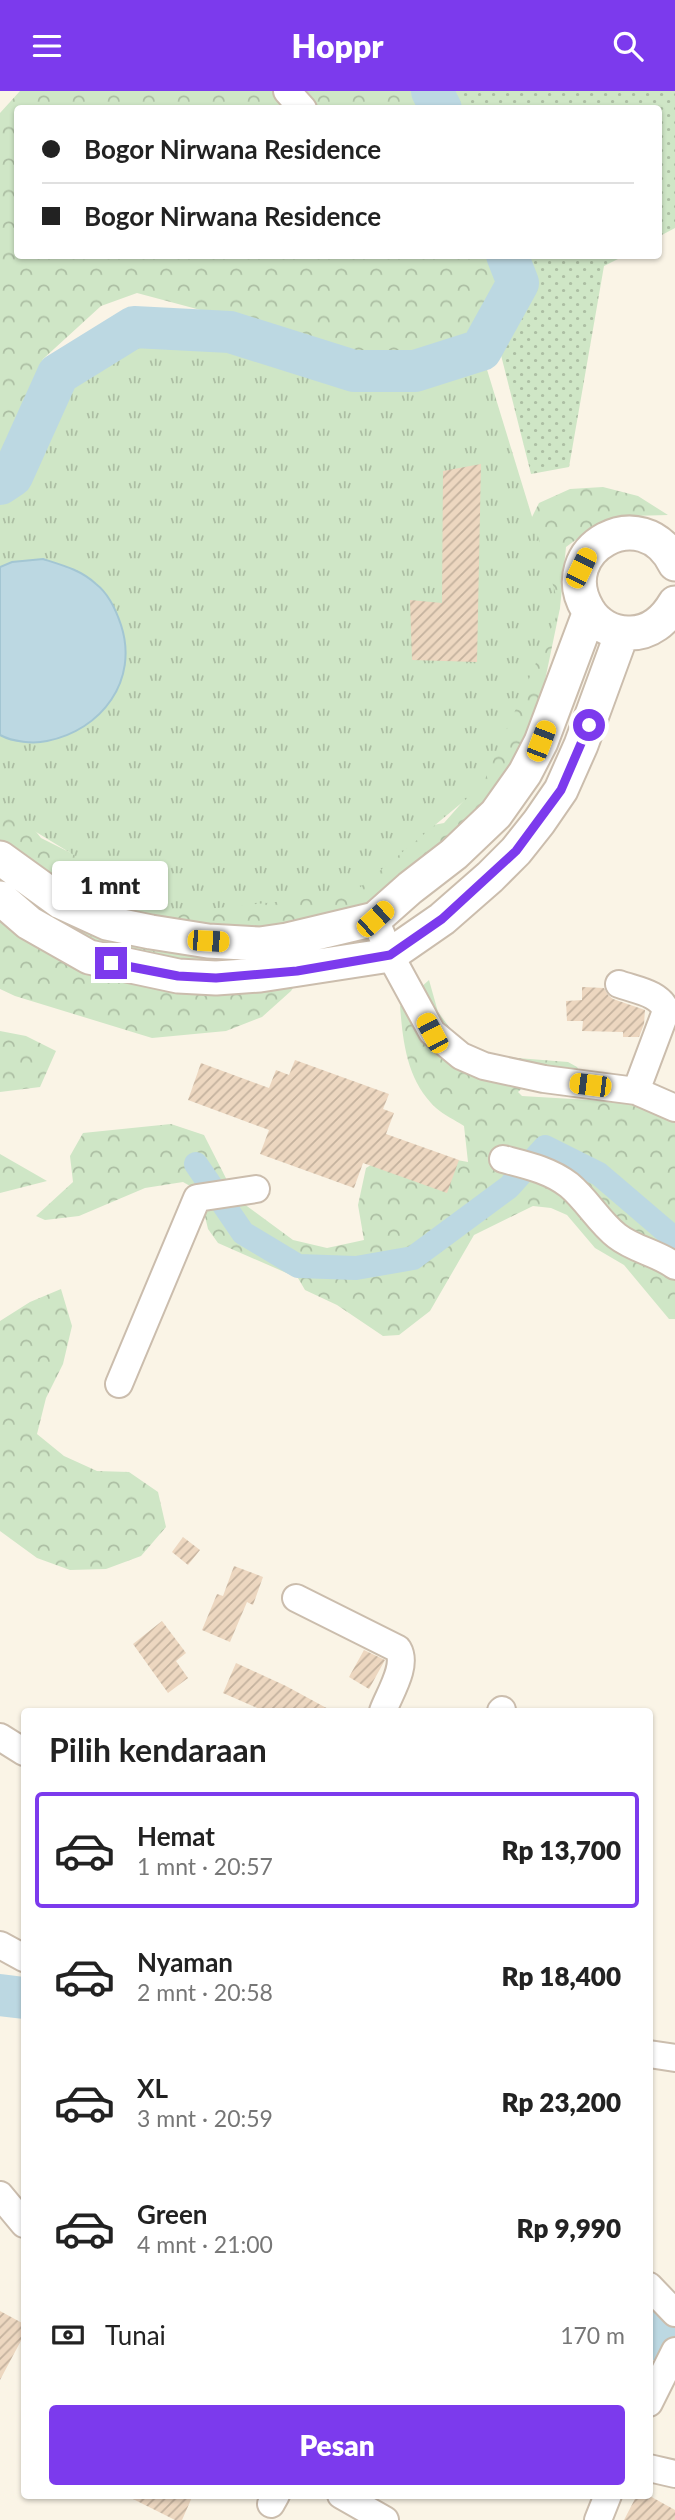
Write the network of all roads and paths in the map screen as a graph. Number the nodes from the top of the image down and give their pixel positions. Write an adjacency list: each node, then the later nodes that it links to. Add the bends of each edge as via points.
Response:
1 (287, 91): 2 (street)
2 (299, 105)
3 (675, 564): 5 (street, via 659,542 645,535 629,532 599,542 581,568 579,584)
4 (675, 603): 6 (street, via 658,624 645,631)
5 (589, 614): 6 (street); 9 (street, via 525,773 496,814)
6 (622, 633): 10 (street, via 561,790 539,823 481,885)
7 (0, 858): 9 (street, via 61,902 107,923 151,932 260,944)
8 (0, 898): 10 (street, via 29,923 89,957 178,976 260,975)
9 (375, 919): 10 (street)
10 (390, 955): 12 (street, via 432,1033 461,1056 544,1080)
11 (619, 984): 12 (street, via 655,996 666,1011)
12 (636, 1091): 13 (street)
13 (675, 1108)
14 (513, 1162): 16 (street, via 552,1174 570,1186 620,1238)
15 (256, 1189): 17 (street, via 197,1198)
16 (675, 1266)
17 (119, 1384)
18 (296, 1598): 19 (street, via 398,1649 400,1667)
19 (384, 1708)
20 (0, 1737): 21 (street)
21 (21, 1750)
22 (0, 1945): 23 (street)
23 (21, 1956)
24 (653, 2055): 25 (street)
25 (675, 2058)
26 (0, 2195): 27 (street)
27 (21, 2220)
28 (653, 2290): 29 (street)
29 (675, 2313)
30 (673, 2355): 31 (street)
31 (653, 2395)
32 (653, 2469): 33 (street)
33 (675, 2474)
34 (348, 2499): 36 (street)
35 (606, 2499): 37 (street)
36 (386, 2520)
37 (598, 2520)

